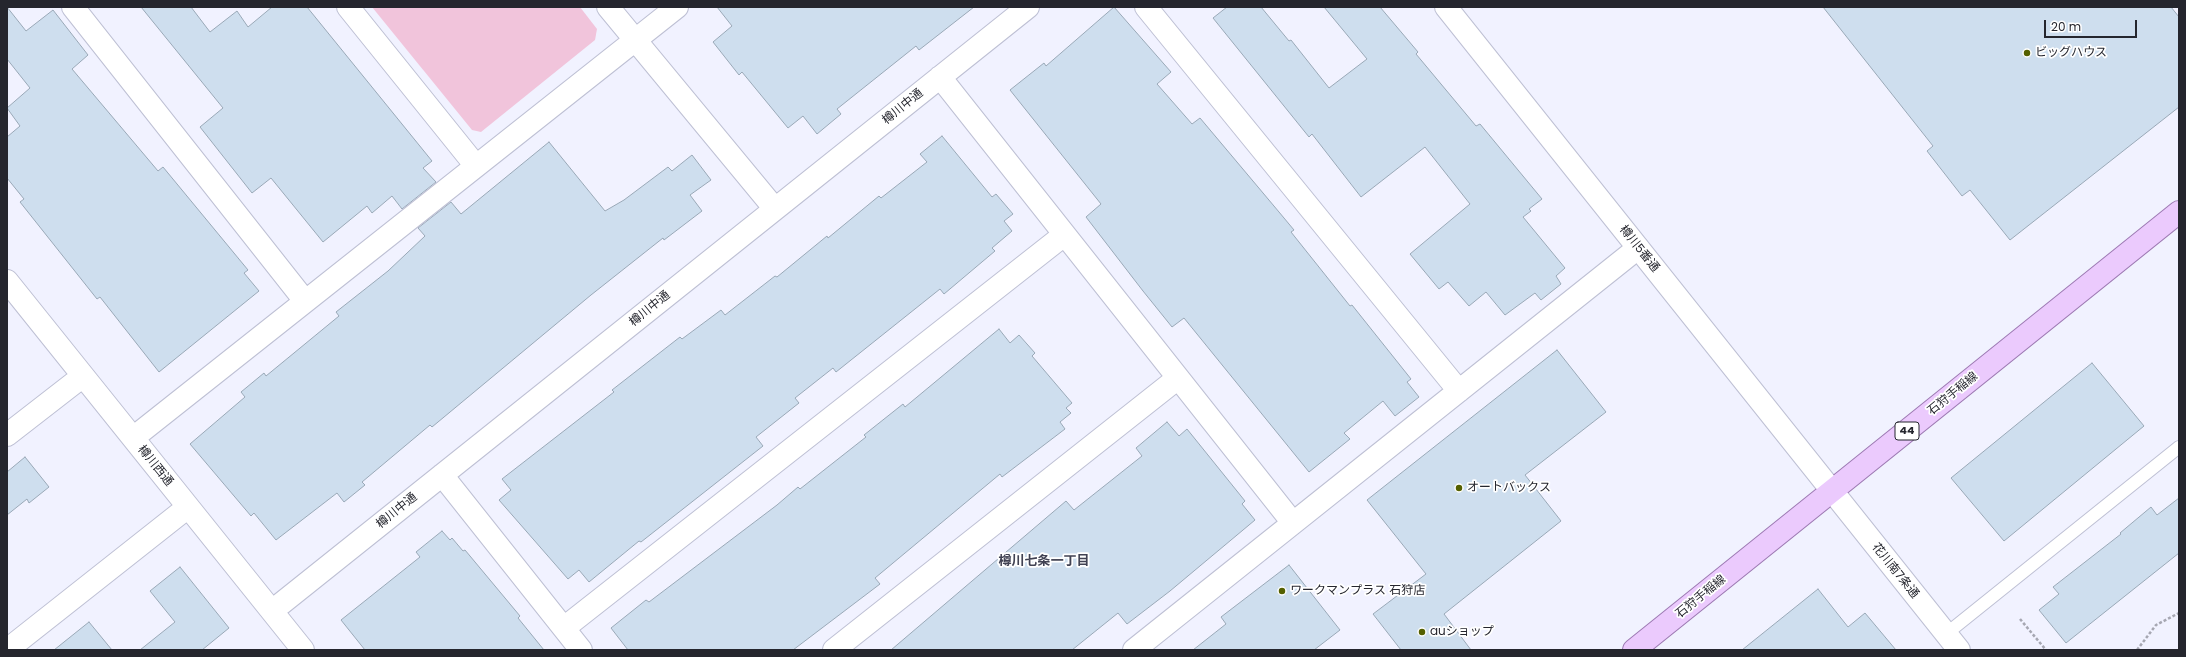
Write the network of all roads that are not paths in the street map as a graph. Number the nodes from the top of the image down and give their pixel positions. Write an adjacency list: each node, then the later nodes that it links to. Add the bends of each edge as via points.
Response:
1 (73, 7): 16 (street)
2 (348, 7): 10 (street)
3 (608, 7): 8 (street)
4 (677, 7): 8 (street)
5 (1028, 7): 9 (street, 樽川中通)
6 (1146, 7): 19 (street)
7 (1446, 7): 14 (street, 樽川5番通)
8 (635, 40): 10 (street); 11 (street)
9 (940, 77): 11 (street, 樽川中通); 13 (street)
10 (476, 166): 16 (street)
11 (775, 209): 23 (street, 樽川中通)
12 (2179, 212): 24 (main road, 石狩手稲線 / 44)
13 (1064, 234): 18 (street); 28 (street)
14 (1638, 248): 19 (street); 24 (street, 樽川5番通)
15 (7, 281): 17 (street, 樽川西通)
16 (305, 301): 21 (street)
17 (83, 376): 20 (street); 21 (street, 樽川西通)
18 (1178, 378): 26 (street); 33 (street)
19 (1458, 391): 26 (street)
20 (7, 435)
21 (133, 438): 25 (street, 樽川西通)
22 (2179, 447): 29 (lane)
23 (442, 475): 27 (street, 樽川中通); 28 (street)
24 (1832, 492): 29 (street, 花川南7条通); 35 (main road, 石狩手稲線 / 44)
25 (188, 507): 27 (street, 樽川西通); 31 (street)
26 (1293, 523): 34 (street)
27 (272, 611): 30 (street, 樽川西通)
28 (564, 628): 32 (street)
29 (1952, 642)
30 (292, 646)
31 (7, 650)
32 (581, 650)
33 (834, 650)
34 (1134, 650)
35 (1634, 650)

